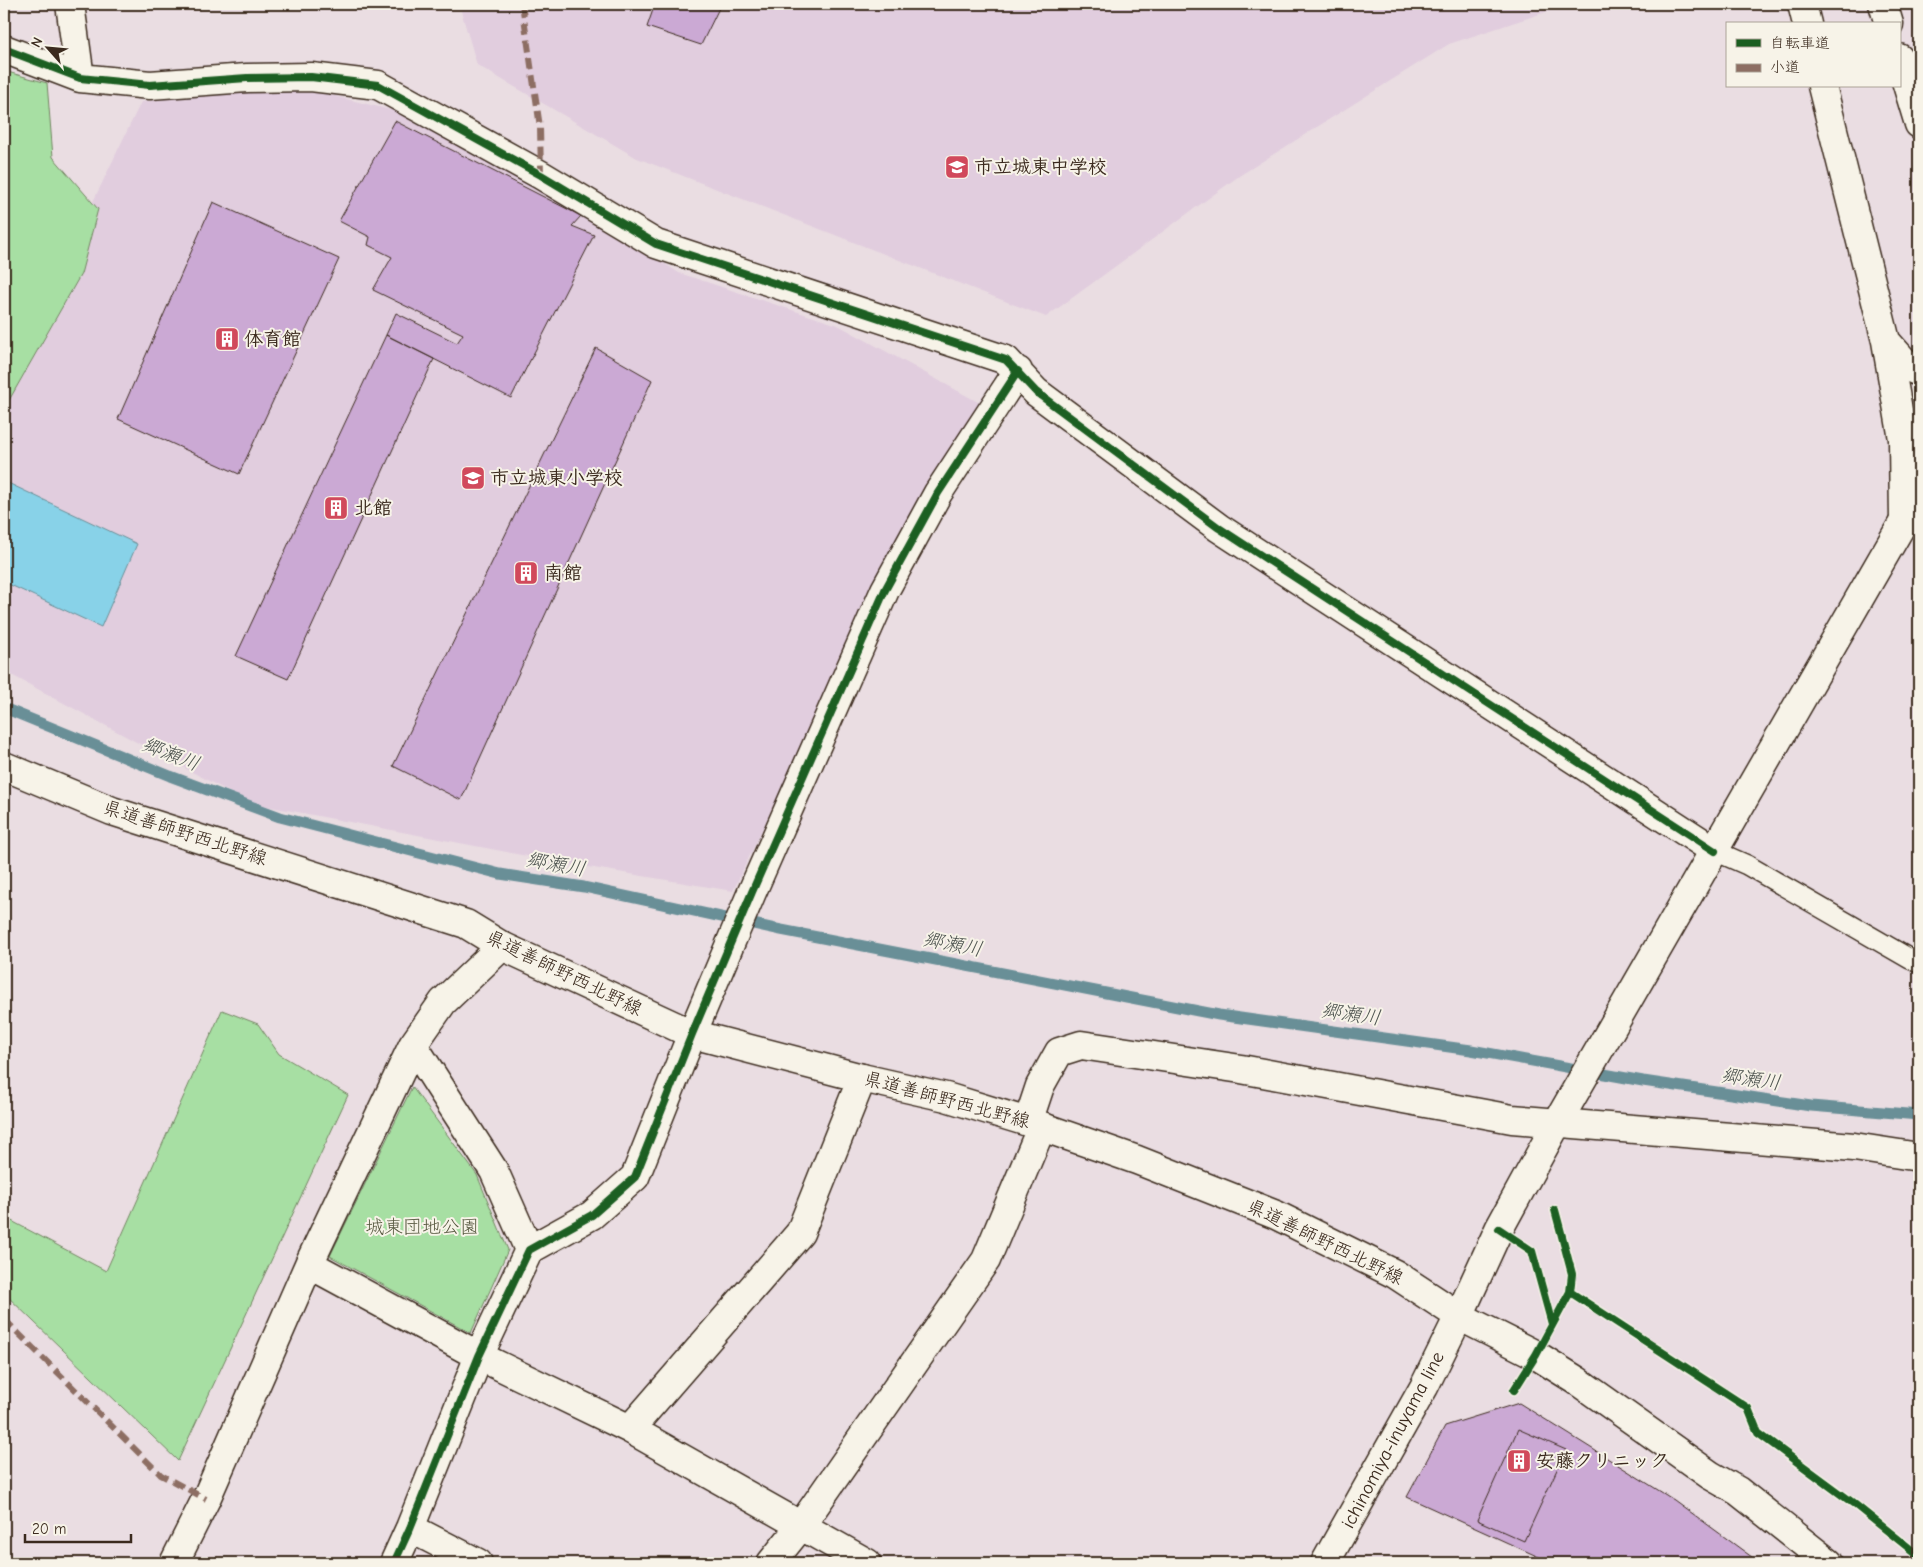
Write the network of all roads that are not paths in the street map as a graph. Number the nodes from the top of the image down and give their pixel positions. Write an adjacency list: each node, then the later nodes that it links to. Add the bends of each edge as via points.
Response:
1 (70, 4): 8 (main road)
2 (1802, 4): 4 (main road)
3 (1883, 4): 5 (main road)
4 (1806, 22)
5 (1888, 22)
6 (4, 49): 8 (main road)
7 (1900, 61): 10 (main road)
8 (80, 78): 12 (main road, via 150,85 311,77 378,85 541,175 656,244 1006,360)
9 (1823, 88): 11 (main road)
10 (1919, 124)
11 (1886, 341): 13 (main road, via 1910,368); 15 (main road, via 1903,439)
12 (1018, 371): 17 (main road, via 1036,392 1219,528); 20 (main road, via 938,493 885,590)
13 (1919, 372)
14 (1919, 495): 15 (main road, ichinomiya-inuyama line)
15 (1904, 523): 17 (main road, ichinomiya-inuyama line)
16 (4, 766): 18 (main road, 県道善師野西北野線, via 112,811 466,924)
17 (1714, 851): 19 (lane, via 1747,865); 24 (main road, ichinomiya-inuyama line)
18 (502, 946): 20 (main road, 県道善師野西北野線); 21 (main road, via 444,1002)
19 (1919, 963)
20 (692, 1034): 22 (main road, 県道善師野西北野線); 26 (main road, via 635,1177 592,1214)
21 (413, 1045): 26 (main road, via 494,1170); 27 (main road)
22 (862, 1078): 23 (main road, 県道善師野西北野線, via 946,1097); 30 (main road, via 800,1233)
23 (1035, 1124): 24 (main road, via 1040,1086 1059,1052 1081,1045 1241,1069 1512,1119); 28 (main road, 県道善師野西北野線, via 1276,1215 1395,1274); 31 (main road, via 986,1260)
24 (1557, 1124): 25 (main road, via 1854,1147); 28 (main road, ichinomiya-inuyama line, via 1499,1229)
25 (1919, 1156)
26 (529, 1250): 29 (main road)
27 (309, 1264): 29 (main road); 33 (main road)
28 (1458, 1316): 38 (main road, ichinomiya-inuyama line, via 1424,1387); 39 (main road, 県道善師野西北野線, via 1536,1355 1576,1380 1710,1475 1738,1491)
29 (479, 1356): 30 (main road); 32 (main road)
30 (630, 1429): 31 (main road)
31 (800, 1527): 36 (main road); 37 (main road)
32 (410, 1528): 34 (main road); 35 (main road)
33 (174, 1563)
34 (394, 1563)
35 (478, 1563)
36 (771, 1563)
37 (867, 1563)
38 (1325, 1563)
39 (1829, 1563)

